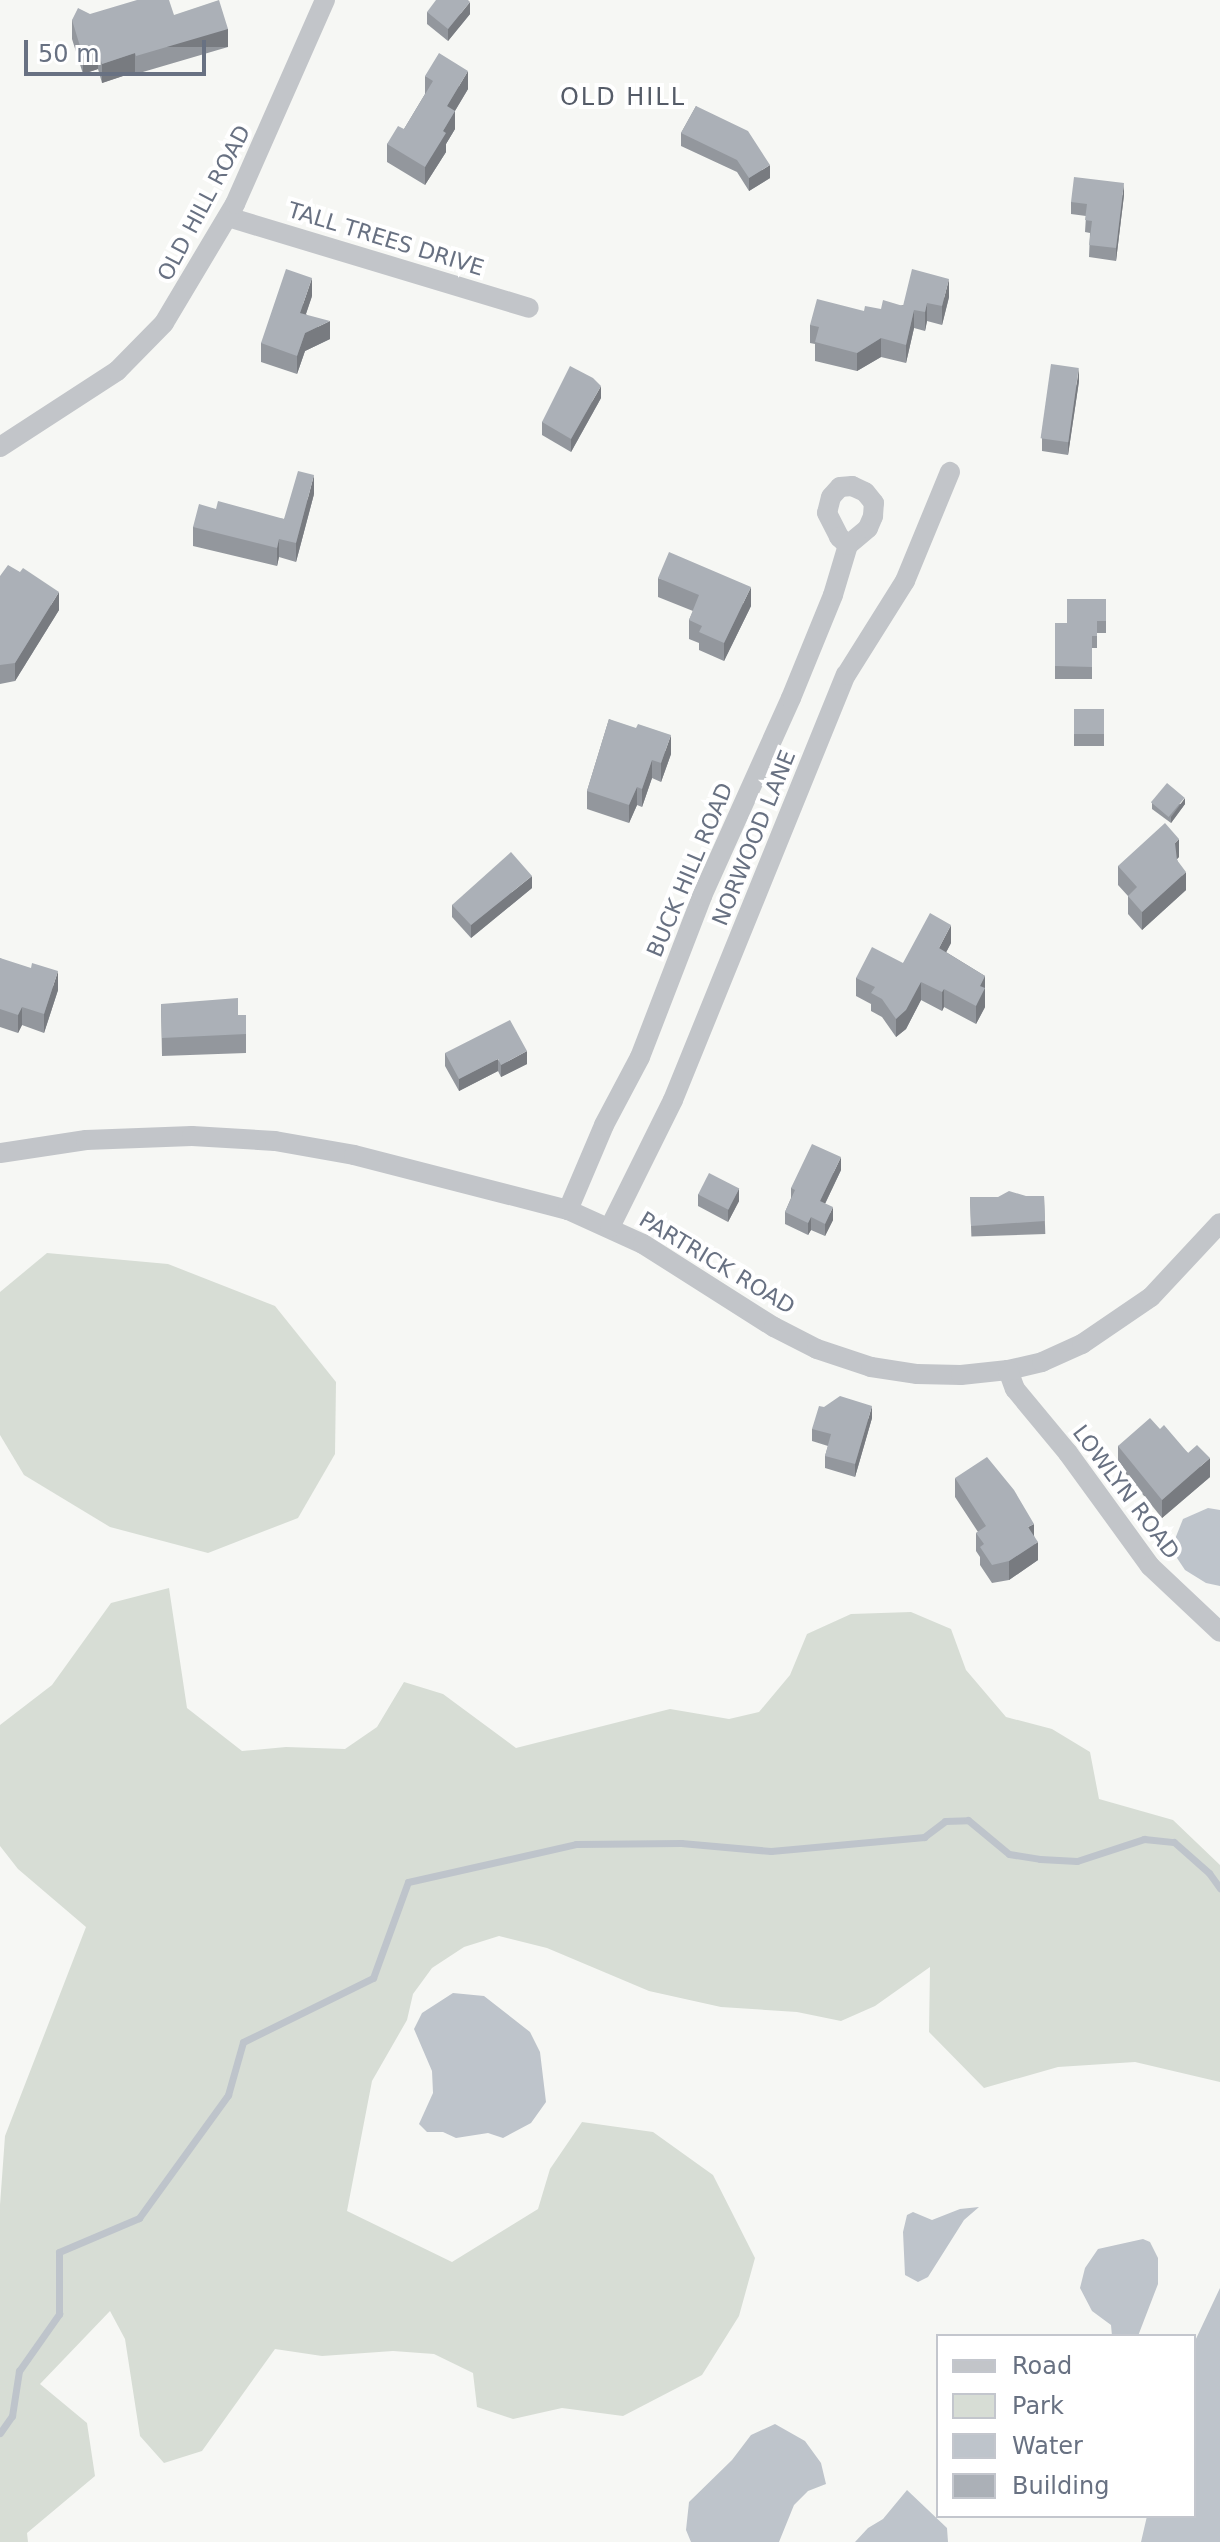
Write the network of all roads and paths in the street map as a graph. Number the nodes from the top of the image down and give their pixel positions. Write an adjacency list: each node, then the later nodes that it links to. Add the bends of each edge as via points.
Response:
1 (325, 0): 2 (street, OLD HILL ROAD)
2 (228, 217): 3 (street, TALL TREES DRIVE); 4 (street, OLD HILL ROAD, via 182,297 142,348 106,379)
3 (529, 308)
4 (0, 447)
5 (950, 472): 10 (street, NORWOOD LANE, via 905,581 846,675 673,1100)
6 (848, 545): 8 (street, BUCK HILL ROAD, via 797,684 702,896 640,1057)
7 (0, 1153): 8 (street, PARTRICK ROAD, via 135,1137 263,1140 354,1155)
8 (568, 1210): 10 (street, PARTRICK ROAD)
9 (1220, 1223): 11 (street, PARTRICK ROAD, via 1168,1282 1122,1320 1062,1354)
10 (610, 1227): 11 (street, PARTRICK ROAD, via 669,1258 774,1327 839,1358 917,1374)
11 (1008, 1370): 12 (street, LOWLYN ROAD, via 1022,1399 1150,1566)
12 (1220, 1632)

